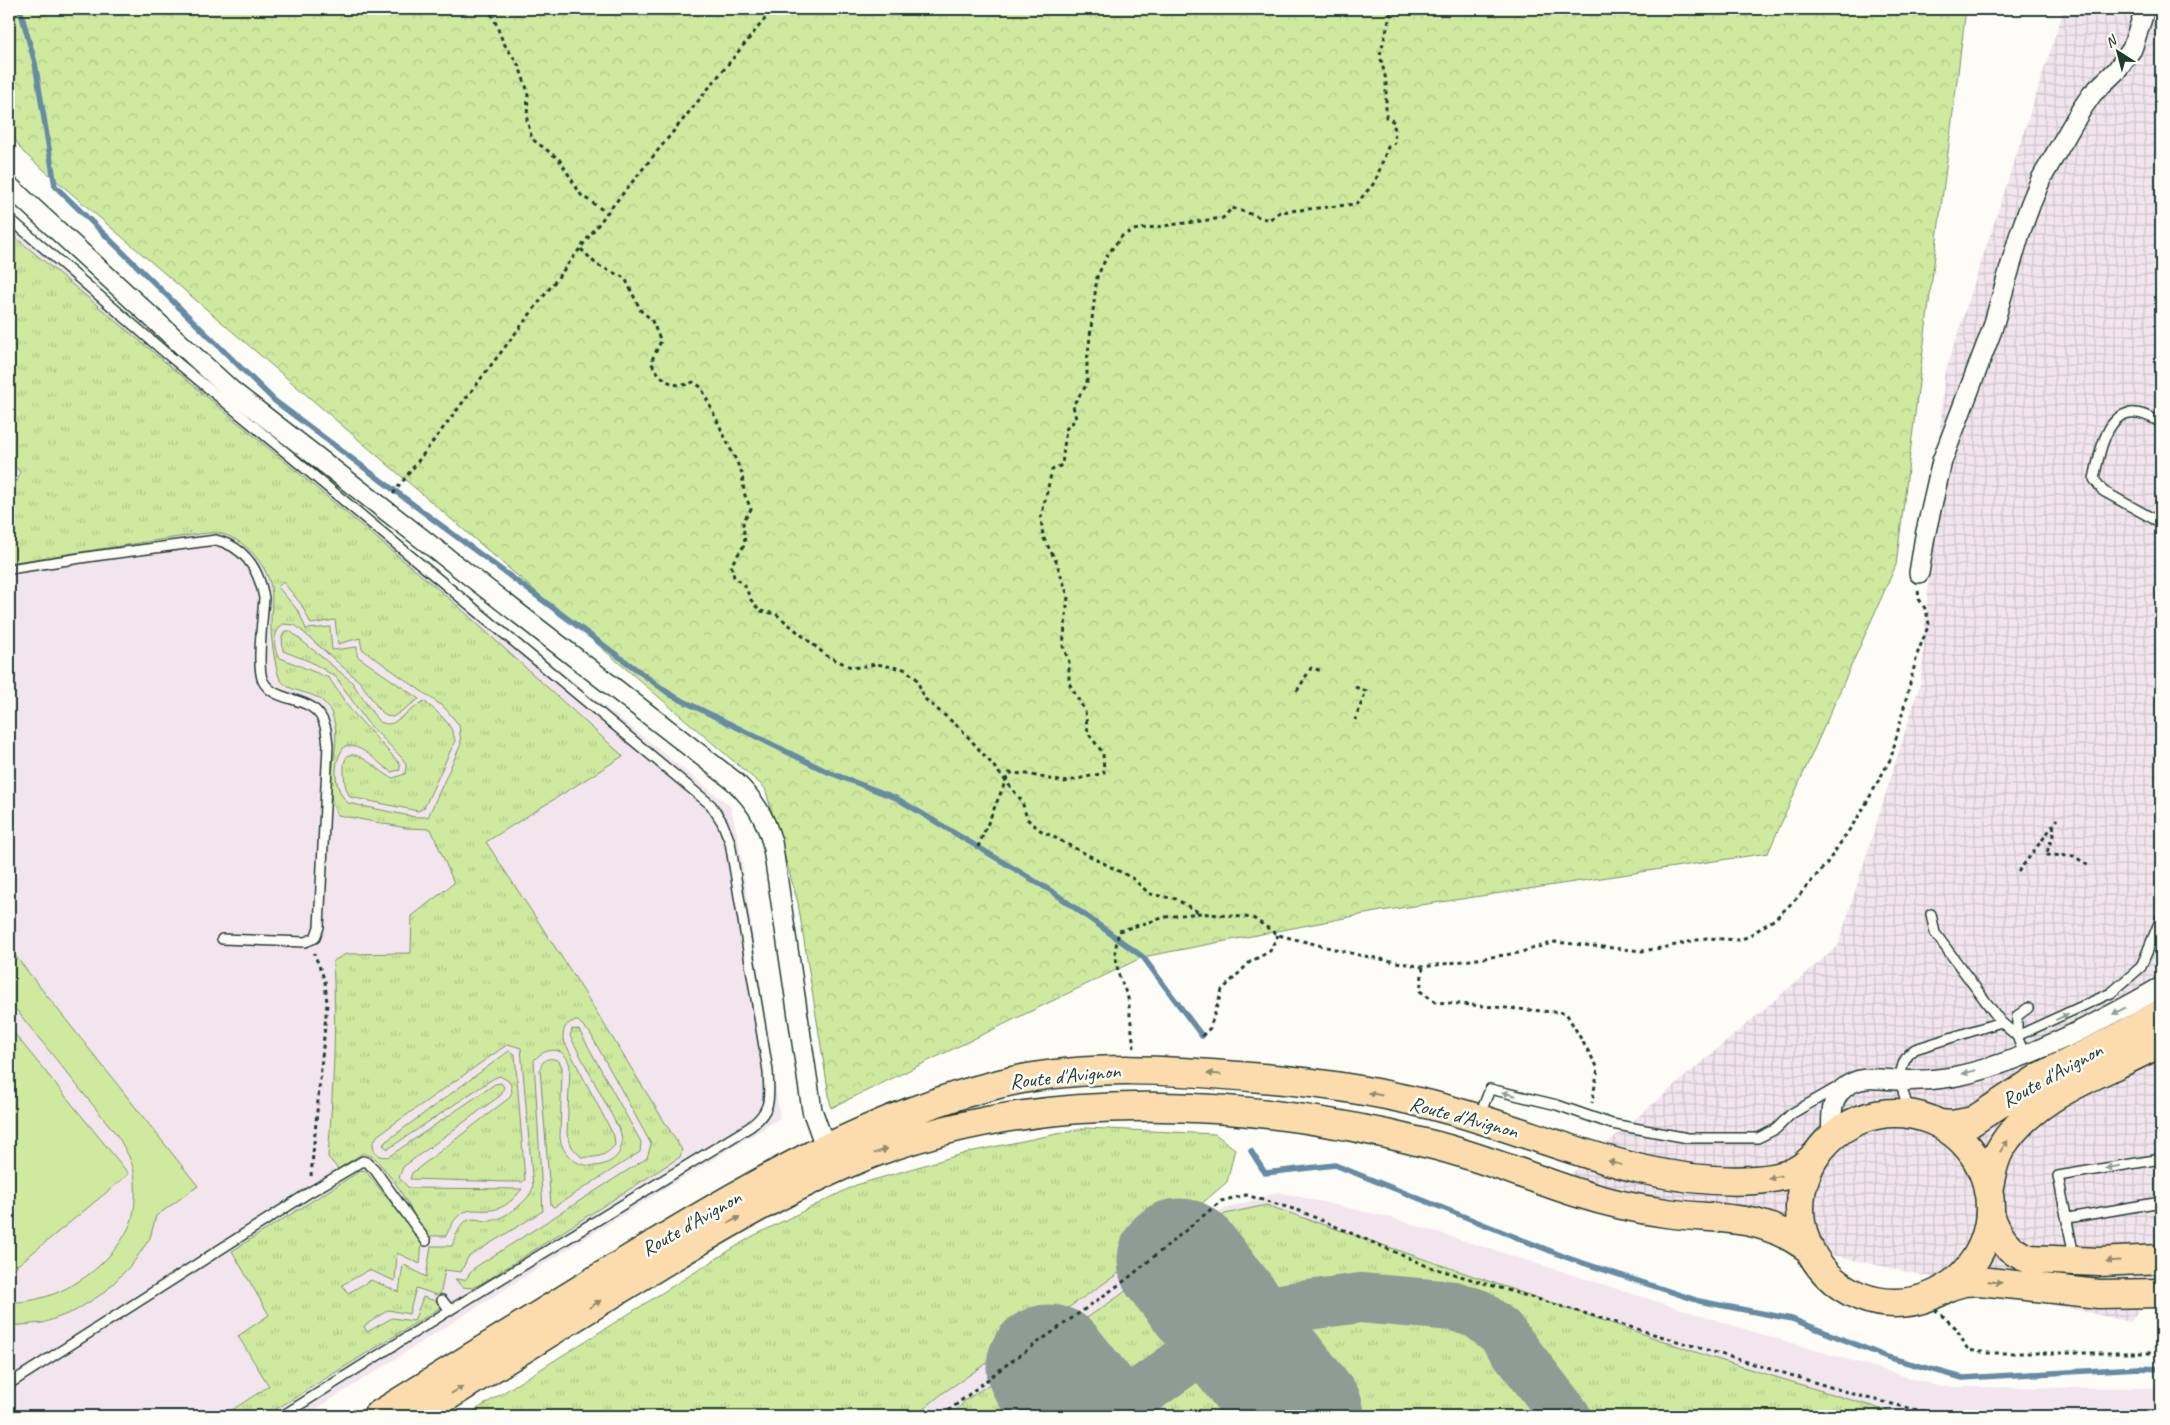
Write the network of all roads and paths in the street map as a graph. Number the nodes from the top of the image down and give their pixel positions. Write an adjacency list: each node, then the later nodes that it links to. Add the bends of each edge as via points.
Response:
1 (485, 9): 6 (path, via 494,16 503,42 519,66 528,92 527,120 532,139 559,159 580,195)
2 (773, 9): 6 (path)
3 (1392, 9): 18 (path, via 1380,55 1386,80 1386,117 1394,122 1395,143 1388,147 1375,182 1356,204 1280,212 1269,220 1232,208 1223,218 1133,230 1122,236 1108,254 1097,277 1087,384 1073,405 1076,419 1066,429 1062,465 1052,470 1041,518 1043,537 1056,560 1068,596 1063,646 1069,662 1069,683 1085,712 1088,733 1103,753 1104,773 1064,782 1010,773)
4 (2145, 9): 13 (street, via 2132,49 2081,110 2031,203 1992,330 1942,461)
5 (9, 186): 47 (street, via 232,391 734,780 752,798 766,821 772,842 812,1110)
6 (607, 213): 8 (path)
7 (9, 218): 61 (lane, via 175,360 711,804 722,822 730,842 768,1071 767,1110 750,1127)
8 (581, 249): 10 (path); 18 (path, via 597,265 625,278 661,341 651,362 657,373 673,385 684,386 692,382 701,387 742,474 744,493 751,509 742,522 746,544 731,565 734,577 745,586 751,600 760,611 776,614 827,656 853,668 876,664 904,669 916,678 925,699 962,730)
9 (2161, 423): 11 (lane, via 2136,412 2123,414 2102,444 2094,479 2103,491)
10 (402, 482)
11 (2161, 523)
12 (9, 569): 29 (lane, via 216,540 234,546 254,567 264,598 260,669 263,681 280,695 314,708 325,726 328,745 319,927 315,938)
13 (1919, 573): 30 (path, via 1918,594 1929,624 1918,652 1891,758 1862,812 1827,864 1765,927 1739,940 1706,938 1642,950 1555,942 1518,953)
14 (1322, 670): 16 (path, via 1311,668)
15 (1354, 687): 17 (path, via 1366,691)
16 (1298, 691)
17 (1355, 720)
18 (1006, 781): 21 (path); 24 (path, via 1022,801 1027,819 1040,830 1132,878 1150,894 1176,899)
19 (2058, 819): 20 (path)
20 (2053, 825): 22 (path, via 2054,832 2046,855 2074,856); 23 (path)
21 (978, 847)
22 (2090, 867)
23 (2018, 872)
24 (1198, 913): 27 (path, via 1253,918); 39 (path, via 1166,917 1119,931 1115,951 1118,973 1128,998)
25 (1931, 914): 34 (lane, via 1935,933)
26 (2161, 918): 36 (lane, one-way to 26, via 2111,994 2141,967)
27 (1278, 935): 30 (path); 35 (path, via 1270,952 1250,962 1222,990 1210,1028)
28 (222, 939): 29 (lane)
29 (310, 940): 49 (path, via 325,980 327,1004)
30 (1423, 967): 43 (path, via 1420,991 1435,1002 1566,1013 1598,1068)
31 (2161, 987): 38 (street, one-way to 38, via 2095,1023)
32 (2028, 1008): 36 (lane, via 2017,1016)
33 (2161, 1014): 45 (main road, Route d'Avignon, via 2042,1076 1973,1121)
34 (2001, 1022): 36 (lane); 41 (lane, via 1915,1050 1904,1061)
35 (1202, 1036)
36 (2017, 1036): 38 (lane)
37 (2161, 1042): 51 (main road, Route d'Avignon, one-way to 37, via 1993,1166 2001,1148 2034,1112 2059,1094)
38 (2024, 1054): 41 (street, one-way to 41, via 1951,1077)
39 (1136, 1069): 44 (main road, Route d'Avignon, one-way to 39, via 1334,1086 1259,1077); 47 (main road, Route d'Avignon, via 1096,1070 1001,1083 955,1096)
40 (1857, 1080): 41 (street); 43 (lane, via 1829,1092 1758,1138 1688,1138 1612,1124); 46 (street, via 1843,1089 1834,1101)
41 (1901, 1080): 42 (lane)
42 (1910, 1114): 45 (main road, Route d'Avignon); 46 (main road, Route d'Avignon, via 1884,1114 1858,1121)
43 (1590, 1116): 44 (lane, one-way to 44, via 1490,1089)
44 (1478, 1119): 46 (main road, Route d'Avignon, one-way to 44, via 1798,1170 1763,1180 1715,1181 1620,1165)
45 (1938, 1124): 51 (main road, via 1971,1152 1982,1170)
46 (1824, 1146): 54 (main road, via 1805,1176 1800,1200 1801,1225)
47 (826, 1148): 65 (main road, Route d'Avignon, via 706,1212)
48 (2161, 1159): 52 (lane, one-way to 52, via 2058,1176)
49 (310, 1192): 53 (lane, via 357,1163 368,1162); 63 (lane)
50 (2161, 1202): 52 (lane)
51 (1989, 1203): 56 (main road, via 1999,1237 2011,1249 2020,1256); 57 (main road, Route d'Avignon, via 1987,1232 1981,1248 1967,1270)
52 (2068, 1218): 56 (lane, via 2071,1249)
53 (426, 1240)
54 (1808, 1248): 59 (main road, via 1823,1271 1844,1289 1869,1300 1896,1304); 66 (main road, Route d'Avignon, one-way to 54, via 730,1222 812,1180 878,1152 935,1133 1048,1112 1162,1107 1275,1116 1334,1125 1449,1149 1580,1193 1637,1208 1745,1220 1774,1229)
55 (2161, 1259): 56 (main road, one-way to 56)
56 (2047, 1260)
57 (1947, 1287): 58 (main road, one-way to 58, via 1980,1281 2086,1293); 59 (main road)
58 (2161, 1294)
59 (1923, 1299): 62 (path, via 1956,1328 1968,1350 1988,1353)
60 (442, 1300): 61 (lane)
61 (450, 1310): 64 (lane)
62 (2161, 1353)
63 (9, 1384)
64 (282, 1416)
65 (378, 1416)
66 (416, 1416)
67 (942, 1416): 68 (path, via 1002,1368 1127,1279 1221,1201 1246,1195 1300,1211 1427,1266 1867,1398 1926,1412)
68 (2014, 1416)

